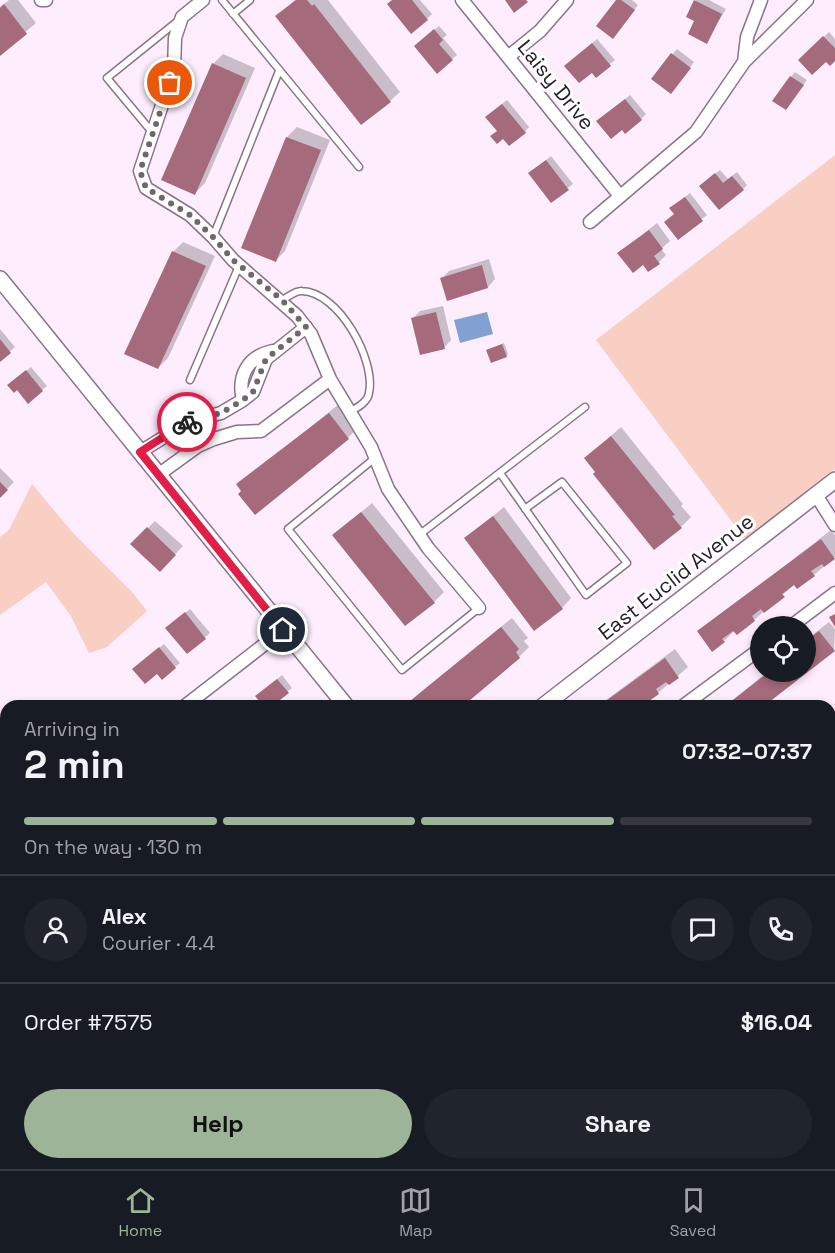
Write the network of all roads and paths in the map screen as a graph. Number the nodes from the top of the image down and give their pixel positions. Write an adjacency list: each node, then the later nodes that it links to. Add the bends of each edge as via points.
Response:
1 (41, 0): 2 (street)
2 (46, 0)
3 (203, 0): 11 (street)
4 (222, 0): 10 (lane)
5 (250, 0): 10 (lane)
6 (462, 0): 12 (street, Laisy Drive)
7 (567, 0): 12 (street, via 540,31)
8 (762, 0): 13 (street, via 747,37)
9 (807, 0): 13 (street)
10 (233, 14): 14 (lane)
11 (182, 17): 15 (street, via 174,69); 15 (lane, via 107,78)
12 (508, 57): 17 (street, Laisy Drive)
13 (744, 62): 17 (street, via 696,132)
14 (279, 71): 16 (lane); 19 (lane)
15 (152, 132): 19 (street, via 140,171 146,188 190,215)
16 (359, 167)
17 (620, 196): 18 (street)
18 (590, 222)
19 (213, 237): 20 (street)
20 (240, 266): 22 (street); 25 (lane)
21 (0, 279): 28 (street)
22 (282, 300): 23 (street); 27 (lane, via 300,290 313,292 351,328 367,358 370,392)
23 (306, 327): 24 (street); 28 (street, via 266,359 253,392 243,400 221,413 190,420)
24 (330, 379): 27 (street); 31 (street, via 261,431 237,432 214,439)
25 (190, 380)
26 (585, 407): 30 (lane)
27 (350, 412): 29 (street)
28 (140, 452): 31 (street)
29 (375, 458): 36 (street, via 387,489); 38 (lane, via 288,529 402,670)
30 (500, 473): 34 (lane); 36 (lane)
31 (158, 475): 40 (street)
32 (835, 480): 33 (street, East Euclid Avenue)
33 (816, 495): 35 (street); 44 (street, East Euclid Avenue)
34 (525, 509): 34 (lane, via 586,595 627,563 562,482)
35 (835, 525)
36 (419, 535): 38 (street)
37 (835, 593): 39 (street)
38 (479, 608)
39 (805, 616)
40 (283, 630): 42 (street); 43 (street)
41 (750, 656): 45 (street)
42 (193, 700)
43 (341, 700)
44 (551, 700)
45 (691, 700)

